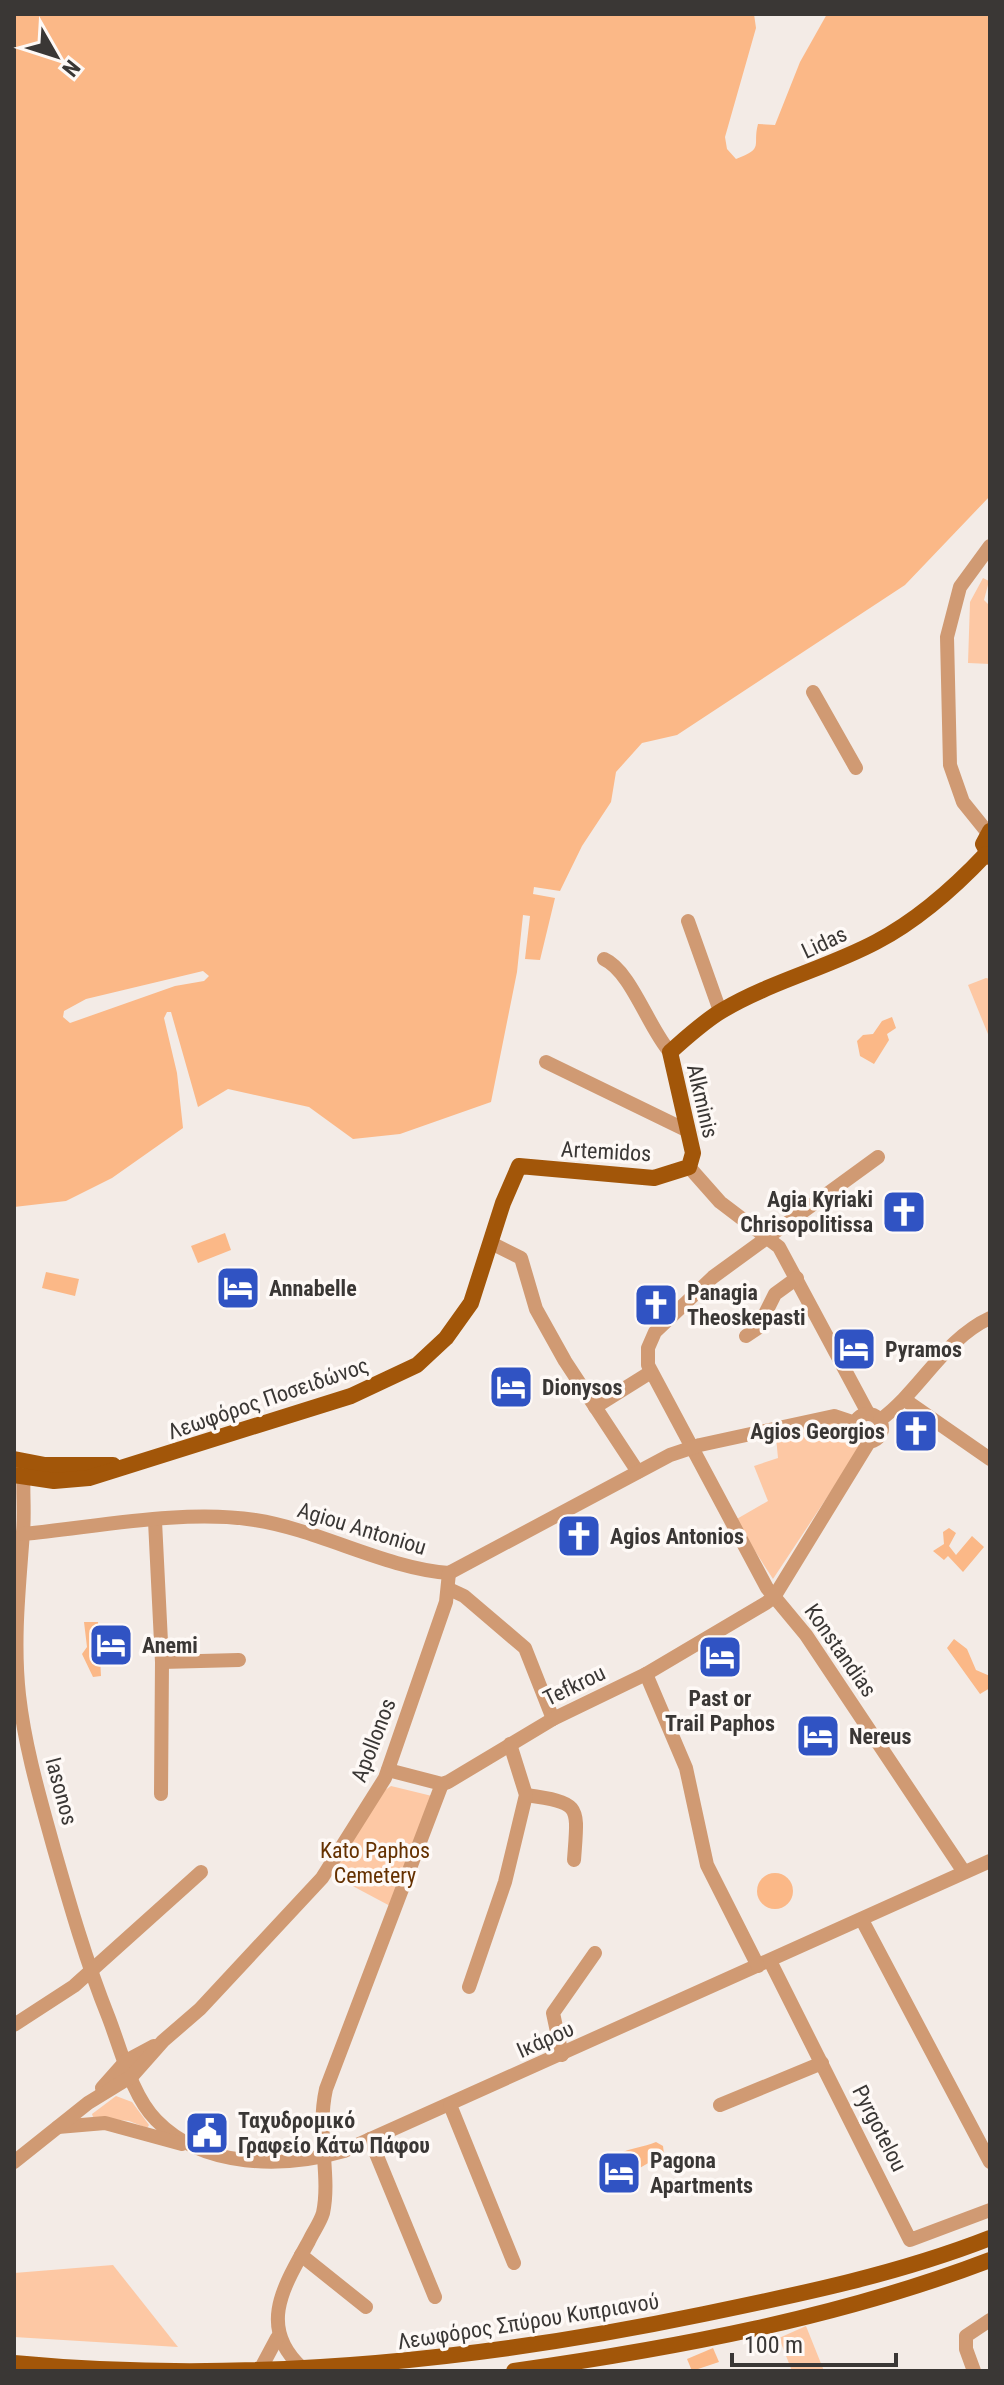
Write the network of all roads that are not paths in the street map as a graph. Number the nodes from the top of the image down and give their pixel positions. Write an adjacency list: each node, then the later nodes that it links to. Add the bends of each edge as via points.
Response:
1 (990, 546): 4 (street, via 960,587 947,637 950,765 963,802)
2 (813, 692): 3 (street)
3 (856, 768)
4 (989, 832): 5 (main road, Lidas, via 983,844)
5 (988, 856): 8 (main road, Lidas, via 893,933)
6 (688, 921): 8 (street)
7 (604, 959): 9 (street, Alkminis, via 619,970)
8 (720, 1011): 9 (main road, Lidas)
9 (670, 1052): 11 (main road, Alkminis)
10 (546, 1062): 11 (street)
11 (688, 1131): 14 (main road, Alkminis, via 693,1153)
12 (878, 1157): 15 (street)
13 (519, 1166): 14 (main road, Artemidos, via 654,1178); 16 (main road, Λεωφόρος Ποσειδώνος)
14 (689, 1167): 15 (street, Alkminis, via 720,1202)
15 (770, 1237): 17 (street); 20 (street, via 713,1277 655,1332 648,1348)
16 (493, 1244): 22 (street, via 521,1258 536,1309); 28 (main road, Λεωφόρος Ποσειδώνος, via 471,1303 446,1338 417,1365 351,1396 89,1478)
17 (797, 1278): 19 (street, via 775,1294 758,1328); 23 (street)
18 (990, 1318): 21 (street, via 964,1335)
19 (746, 1336)
20 (651, 1372): 22 (street); 26 (street, Konstandias)
21 (905, 1400): 23 (street); 27 (street)
22 (595, 1407): 29 (street)
23 (874, 1417): 24 (street); 25 (street, via 880,1435)
24 (855, 1423): 25 (street, via 857,1437); 26 (street, Agiou Antoniou, via 834,1416)
25 (869, 1442): 33 (street)
26 (699, 1445): 29 (street, Agiou Antoniou); 33 (street, Konstandias)
27 (990, 1459)
28 (24, 1469): 31 (street, Iasonos)
29 (638, 1472): 32 (street, Agiou Antoniou)
30 (155, 1521): 31 (street, Agiou Antoniou); 32 (street, Agiou Antoniou, via 219,1516 257,1520); 36 (street)
31 (23, 1534): 34 (street, Iasonos)
32 (449, 1581): 38 (street, via 525,1648); 40 (street, Apollonos)
33 (774, 1597): 37 (street, Tefkrou); 47 (street, Konstandias, via 806,1635)
34 (14, 1609): 51 (street, Iasonos, via 23,1721 35,1782)
35 (239, 1660): 36 (street)
36 (162, 1662): 42 (street)
37 (646, 1674): 38 (street, Tefkrou); 50 (street, Pyrgotelou, via 686,1768 707,1865)
38 (553, 1719): 39 (street, Tefkrou)
39 (510, 1744): 41 (street, Tefkrou); 43 (street)
40 (388, 1770): 41 (street); 56 (street, Apollonos, via 348,1841 309,1893 200,2009)
41 (442, 1784): 62 (street, via 326,2089)
42 (161, 1794)
43 (526, 1795): 44 (street, via 563,1800 574,1810); 52 (street, via 505,1882)
44 (574, 1860)
45 (990, 1861): 47 (street, Ικάρου)
46 (201, 1872): 51 (street)
47 (964, 1872): 48 (street, Ικάρου)
48 (862, 1920): 50 (street, Ικάρου); 64 (street)
49 (595, 1953): 54 (street, via 553,2013)
50 (764, 1963): 54 (street, Ικάρου); 55 (street, Pyrgotelou)
51 (90, 1969): 53 (street, via 59,1998); 56 (street, Iasonos)
52 (469, 1987)
53 (14, 2025)
54 (562, 2055): 57 (street, Ικάρου)
55 (822, 2063): 58 (street); 65 (street, Pyrgotelou, via 910,2240)
56 (129, 2068): 59 (street, Apollonos); 61 (street, Ικάρου, via 156,2120)
57 (450, 2105): 60 (street, Ικάρου); 69 (street)
58 (720, 2105)
59 (58, 2127): 61 (street, via 105,2123); 63 (street, Apollonos)
60 (370, 2139): 62 (street, Ικάρου); 70 (street)
61 (202, 2149): 62 (street, Ικάρου, via 257,2161)
62 (321, 2158): 67 (street, via 323,2213)
63 (14, 2162)
64 (990, 2162)
65 (990, 2210)
66 (990, 2238): 75 (main road, Λεωφόρος Σπύρου Κυπριανού, via 943,2256 794,2295)
67 (301, 2255): 71 (street); 73 (street, via 280,2300)
68 (990, 2260): 79 (main road, Λεωφόρος Σπύρου Κυπριανού, via 808,2317)
69 (514, 2263)
70 (435, 2297)
71 (366, 2307)
72 (990, 2320): 80 (street, via 966,2336)
73 (277, 2338): 77 (street); 78 (street)
74 (14, 2363): 78 (main road, Λεωφόρος Σπύρου Κυπριανού, via 83,2371)
75 (440, 2366): 76 (main road, Λεωφόρος Σπύρου Κυπριανού)
76 (422, 2367): 77 (main road, Λεωφόρος Σπύρου Κυπριανού)
77 (302, 2368): 78 (main road, Λεωφόρος Σπύρου Κυπριανού)
78 (260, 2370)
79 (514, 2371)
80 (974, 2371)

